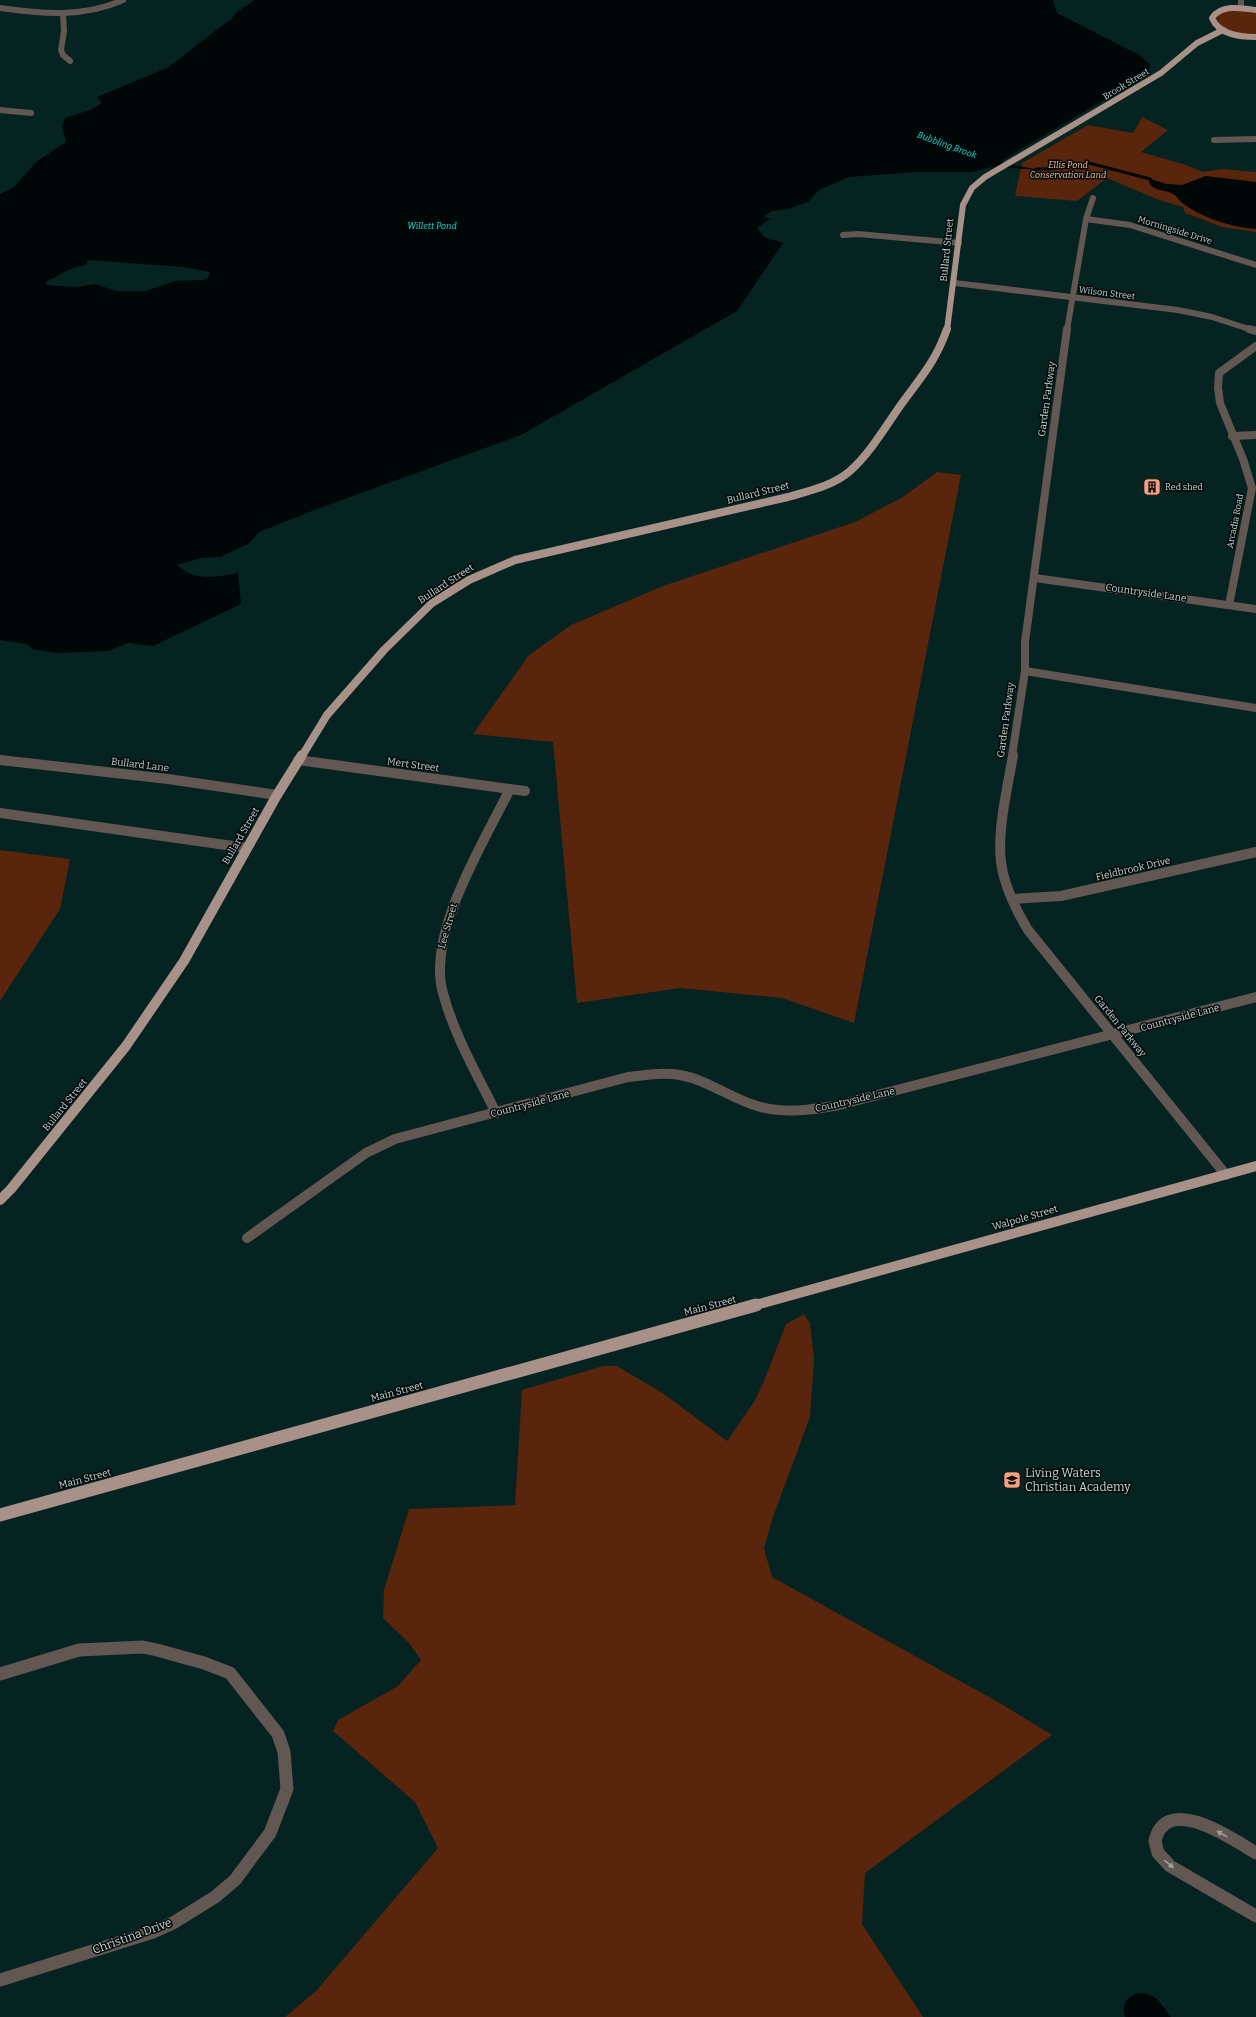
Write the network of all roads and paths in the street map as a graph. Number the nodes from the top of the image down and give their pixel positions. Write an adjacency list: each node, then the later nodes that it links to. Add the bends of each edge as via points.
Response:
1 (123, 0): 6 (street, via 97,10)
2 (1241, 0): 4 (street)
3 (0, 8): 6 (street)
4 (1240, 8): 5 (main road); 7 (main road, via 1223,10 1212,16 1214,24)
5 (1256, 10)
6 (63, 14): 11 (street, via 61,50)
7 (1222, 30): 8 (main road); 16 (main road, Brook Street, via 1205,36 1161,73)
8 (1243, 36): 9 (main road); 10 (main road)
9 (1256, 36)
10 (1256, 41)
11 (70, 60)
12 (0, 110): 13 (street)
13 (31, 113)
14 (1256, 139): 15 (street)
15 (1214, 140)
16 (1034, 148): 20 (main road, Bullard Street, via 972,188 965,199)
17 (1093, 198): 18 (street, Garden Parkway)
18 (1086, 220): 21 (street, Morningside Drive, via 1130,225); 23 (street, Garden Parkway)
19 (843, 235): 20 (street, via 858,234)
20 (959, 243): 22 (main road, Bullard Street)
21 (1256, 265)
22 (955, 283): 23 (street, Wilson Street); 34 (main road, Bullard Street, via 949,324 928,370 879,439 849,472 829,484 788,497 516,560 469,580 432,603 384,650 327,715)
23 (1073, 298): 24 (street, Wilson Street, via 1178,310); 28 (street, Garden Parkway)
24 (1256, 331)
25 (1256, 346): 27 (street, Arcadia Road, via 1219,373 1217,387)
26 (1256, 434): 27 (street)
27 (1232, 436): 29 (street, Arcadia Road, via 1250,474 1252,488)
28 (1035, 578): 29 (street, Countryside Lane); 31 (street, Garden Parkway, via 1025,642)
29 (1229, 605): 30 (street, Countryside Lane)
30 (1256, 610)
31 (1025, 671): 32 (street); 41 (street, Garden Parkway, via 1001,842 1001,861)
32 (1256, 708)
33 (0, 760): 37 (street, Bullard Lane, via 168,779)
34 (298, 760): 35 (street, Mert Street); 37 (main road, Bullard Street)
35 (510, 789): 36 (street, Mert Street); 44 (street, Lee Street, via 456,898 440,954 442,992 455,1029)
36 (525, 791)
37 (277, 795): 39 (main road, Bullard Street)
38 (0, 813): 39 (street)
39 (246, 848): 47 (main road, Bullard Street, via 184,961 126,1046)
40 (1256, 852): 41 (street, Fieldbrook Drive, via 1061,896)
41 (1013, 899): 43 (street, Garden Parkway, via 1028,930 1040,947)
42 (1256, 998): 43 (street, Countryside Lane)
43 (1114, 1035): 44 (street, Countryside Lane, via 811,1110 783,1111 757,1106 697,1079 658,1074 628,1077); 46 (street, Garden Parkway)
44 (496, 1113): 48 (street, Countryside Lane, via 395,1139 366,1153)
45 (1256, 1166): 46 (main road, Walpole Street)
46 (1226, 1175): 49 (main road, Walpole Street)
47 (0, 1200)
48 (247, 1238)
49 (801, 1293): 50 (main road, Main Street)
50 (0, 1515)
51 (0, 1674): 54 (street, Christina Drive, via 79,1650 143,1648 204,1663 230,1673 278,1734 284,1752 287,1789 270,1833 235,1880 215,1897 174,1923 153,1932)
52 (1256, 1853): 53 (street, one-way to 53, via 1210,1827 1184,1818 1165,1823 1155,1838 1156,1848 1170,1866)
53 (1256, 1916)
54 (0, 1980)

